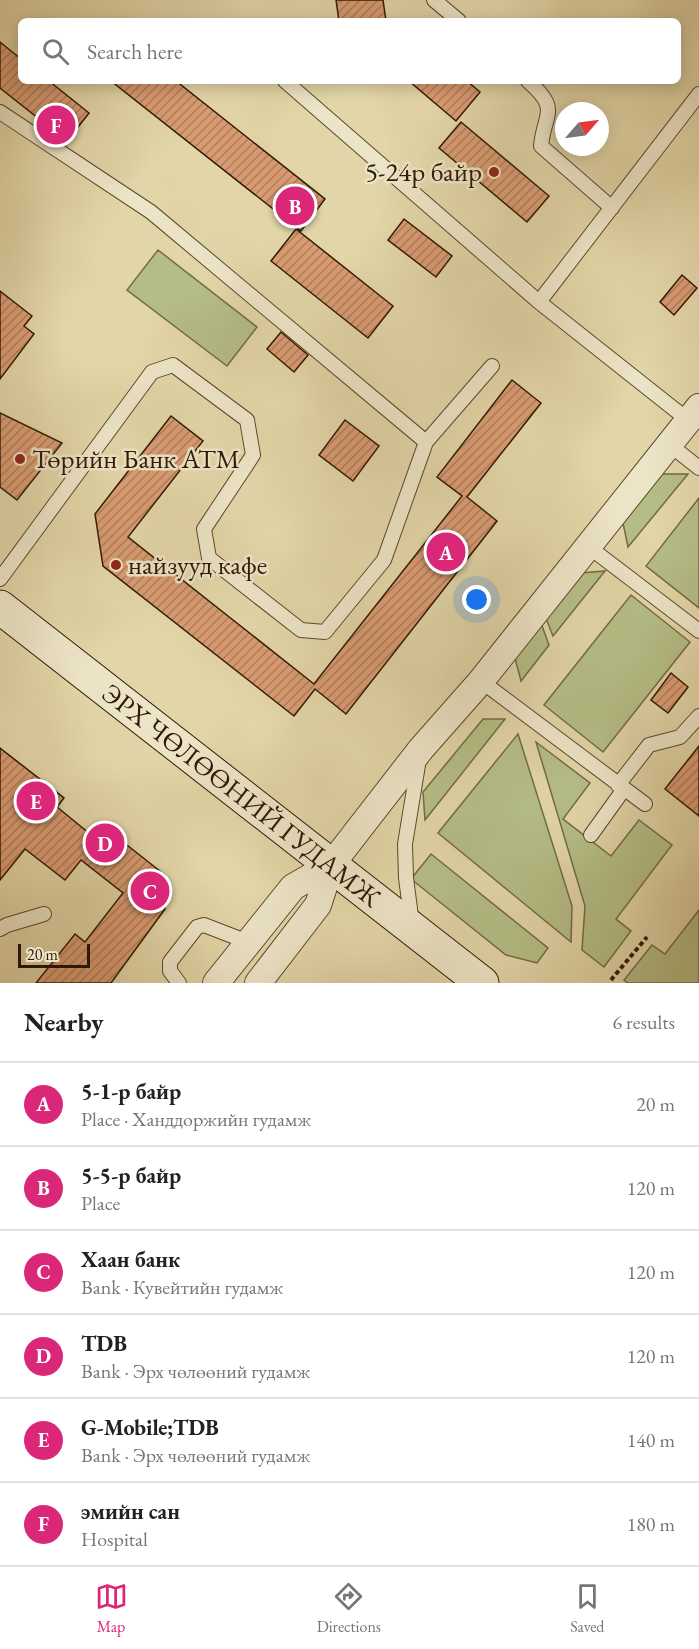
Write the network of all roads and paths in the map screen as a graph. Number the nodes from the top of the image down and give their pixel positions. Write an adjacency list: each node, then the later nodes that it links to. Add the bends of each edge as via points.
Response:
1 (434, 0): 2 (lane)
2 (455, 18)
3 (288, 84): 8 (lane)
4 (531, 84): 7 (lane, via 549,110 541,146)
5 (699, 94): 7 (lane)
6 (0, 112): 11 (lane, via 151,212)
7 (612, 208): 8 (lane)
8 (539, 302): 10 (lane)
9 (492, 366): 11 (lane)
10 (694, 414): 12 (street)
11 (426, 442): 15 (lane, via 384,560 326,632 301,630 210,558 204,529 253,455 247,420 173,365 152,372)
12 (670, 445): 13 (lane); 14 (street)
13 (699, 468)
14 (589, 547): 17 (lane); 18 (street)
15 (0, 579)
16 (0, 607): 24 (main road, ЭРХ ЧӨЛӨӨНИЙ ГУДАМЖ)
17 (699, 631)
18 (481, 681): 20 (street); 21 (lane)
19 (699, 716): 21 (lane, via 680,737 649,746)
20 (421, 749): 24 (street); 27 (lane, via 405,844)
21 (621, 787): 22 (lane); 23 (lane)
22 (645, 804)
23 (591, 835)
24 (331, 865): 27 (main road, ЭРХ ЧӨЛӨӨНИЙ ГУДАМЖ); 29 (street, via 293,887); 33 (street, via 318,905)
25 (44, 914): 26 (lane)
26 (0, 929)
27 (413, 929): 34 (main road, ЭРХ ЧӨЛӨӨНИЙ ГУДАМЖ)
28 (647, 937): 30 (path)
29 (248, 942): 31 (lane, via 204,925 196,927 170,962 170,971); 32 (street)
30 (611, 980)
31 (179, 983)
32 (216, 983)
33 (258, 983)
34 (482, 983)

